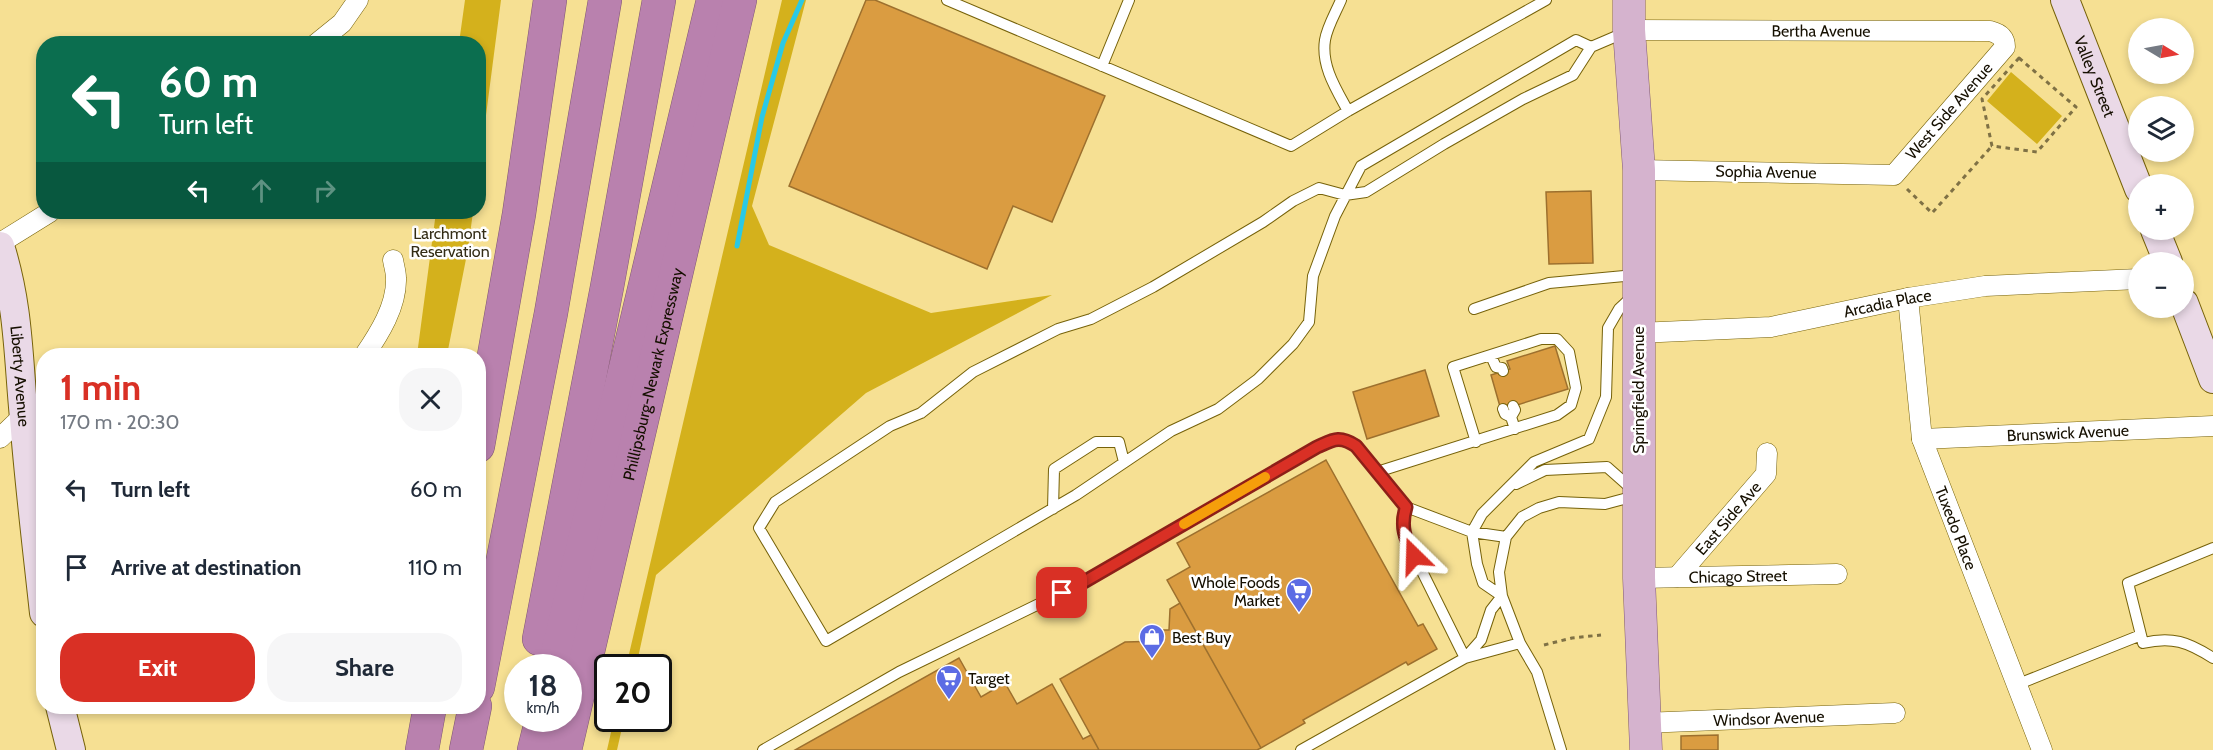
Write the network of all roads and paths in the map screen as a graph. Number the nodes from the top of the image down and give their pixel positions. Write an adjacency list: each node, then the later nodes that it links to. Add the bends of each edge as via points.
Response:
1 (358, 0): 14 (street, via 342,23)
2 (550, 0): 37 (highway, via 519,214)
3 (605, 0): 64 (highway, via 551,313)
4 (659, 0): 65 (highway)
5 (713, 0): 66 (highway)
6 (740, 0): 82 (highway, Phillipsburg-Newark Expressway)
7 (947, 0): 17 (lane)
8 (1129, 0): 17 (lane)
9 (1341, 0): 18 (lane, via 1325,39 1325,61)
10 (1546, 0): 18 (lane)
11 (1623, 0): 13 (main road, Springfield Avenue)
12 (2066, 0): 21 (street, Valley Street)
13 (1629, 15): 15 (street, Bertha Avenue, via 1990,31 2001,37); 16 (lane); 20 (main road, Springfield Avenue)
14 (326, 36)
15 (2004, 46): 22 (street, West Side Avenue)
16 (1591, 47): 23 (lane, via 1573,75 1523,99 1365,192); 23 (lane, via 1576,40 1361,166)
17 (1102, 66): 18 (lane, via 1291,146)
18 (1348, 111)
19 (1992, 146): 19 (path, via 2037,152 2076,106 2019,58 1982,99); 22 (path, via 1932,213)
20 (1639, 170): 22 (street, Sophia Avenue); 28 (main road, Springfield Avenue)
21 (2133, 174)
22 (1893, 175)
23 (1345, 195): 46 (lane, via 1313,276 1309,322 1293,344 1258,379 1218,409 1172,431); 51 (lane, via 1319,188 1302,196 1153,287 974,372 921,413 890,426 775,502 759,528 826,641)
24 (39, 219): 25 (street)
25 (0, 245): 39 (street, Liberty Avenue, via 16,315)
26 (393, 260): 33 (street, via 394,294)
27 (2128, 280): 29 (street, Arcadia Place, via 1985,286)
28 (1639, 283): 30 (lane, via 1549,283); 32 (main road, Springfield Avenue); 48 (lane, via 1608,328 1606,397 1589,439 1534,462)
29 (1908, 298): 32 (street, Arcadia Place, via 1771,327); 43 (street, Tuxedo Place)
30 (1474, 309)
31 (2190, 318): 36 (street)
32 (1638, 333): 49 (main road, Springfield Avenue)
33 (369, 348)
34 (1491, 356): 35 (lane); 41 (lane, via 1541,339 1557,339 1569,352 1576,388 1571,405 1557,415); 44 (lane, via 1453,367)
35 (1497, 371)
36 (2213, 379)
37 (486, 401)
38 (1509, 410): 41 (lane)
39 (23, 416): 42 (street); 54 (street, Liberty Avenue)
40 (2213, 426): 43 (street, Brunswick Avenue)
41 (1515, 429): 44 (lane)
42 (0, 438)
43 (1922, 439): 69 (street, Tuxedo Place)
44 (1476, 442): 47 (lane)
45 (1767, 453): 57 (street, East Side Ave, via 1766,474)
46 (1124, 462): 51 (lane); 51 (lane, via 1119,442 1096,442 1054,469)
47 (1377, 472): 50 (lane); 83 (lane, via 1347,440 1335,439 1317,447 1082,583 899,672)
48 (1508, 488): 49 (lane, via 1545,470 1607,467); 52 (lane, via 1482,514)
49 (1638, 495): 53 (lane, via 1605,504 1559,502 1539,508 1522,517); 58 (main road, Springfield Avenue)
50 (1406, 507): 52 (lane); 68 (lane, via 1402,520 1404,535)
51 (1053, 508)
52 (1472, 532): 53 (lane); 59 (lane, via 1483,584)
53 (1506, 537): 59 (lane, via 1499,572)
54 (36, 539)
55 (2213, 548): 61 (lane, via 2128,583)
56 (1837, 574): 57 (street, Chicago Street)
57 (1677, 577): 58 (street, Chicago Street)
58 (1639, 578): 76 (main road, Springfield Avenue)
59 (1502, 596): 62 (lane); 68 (lane, via 1491,610 1480,640)
60 (1601, 635): 63 (path)
61 (2141, 635): 67 (lane, via 2143,643 2159,639 2192,644); 69 (lane)
62 (1520, 643): 68 (lane); 85 (lane, via 1537,672)
63 (1544, 645)
64 (486, 646)
65 (536, 654)
66 (557, 654)
67 (2213, 657)
68 (1465, 658): 84 (lane)
69 (2016, 685): 86 (street, Tuxedo Place)
70 (1895, 713): 76 (street, Windsor Avenue)
71 (62, 714): 77 (street)
72 (429, 714): 78 (highway)
73 (473, 714): 79 (highway)
74 (520, 732): 80 (highway)
75 (538, 732): 81 (highway)
76 (1644, 736)
77 (71, 750)
78 (422, 750)
79 (466, 750)
80 (516, 750)
81 (534, 750)
82 (566, 750)
83 (764, 750)
84 (1301, 750)
85 (1561, 750)
86 (2042, 750)

